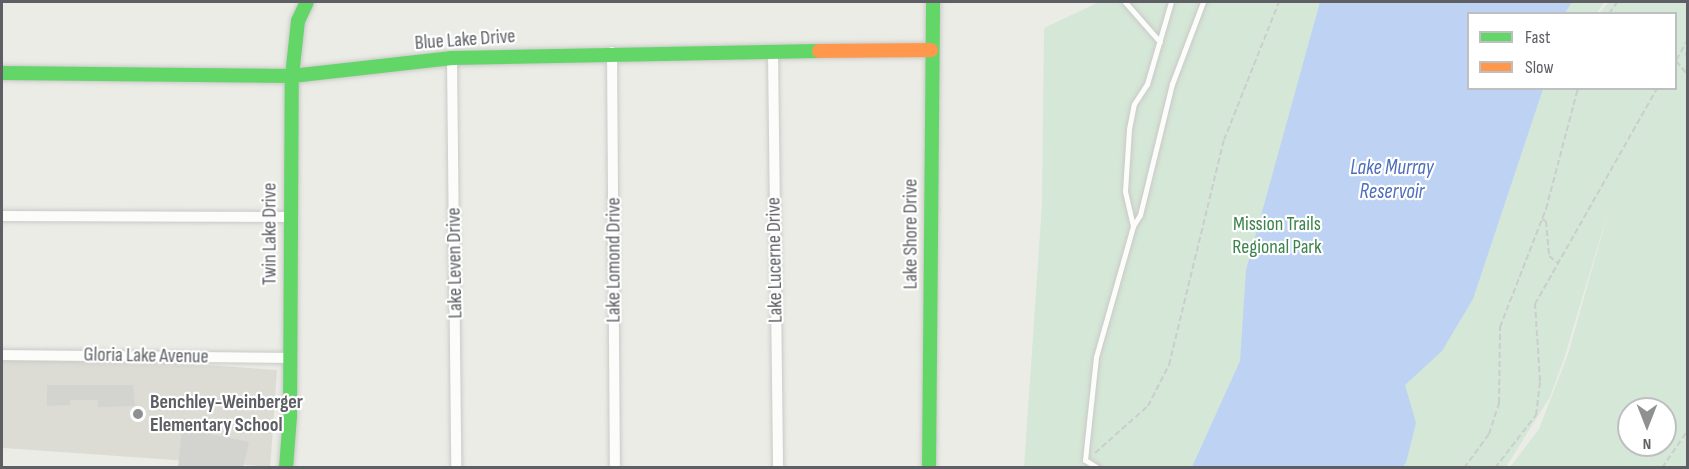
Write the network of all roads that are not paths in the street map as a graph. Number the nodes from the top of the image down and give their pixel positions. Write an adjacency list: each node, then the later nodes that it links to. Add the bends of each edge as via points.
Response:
1 (307, 2): 12 (street, Twin Lake Drive, via 298,21)
2 (933, 2): 7 (street, Lake Shore Drive)
3 (1125, 2): 6 (lane)
4 (1171, 2): 6 (lane)
5 (1203, 2): 15 (lane, via 1172,84 1140,215)
6 (1160, 42): 15 (lane, via 1148,84 1134,104 1129,129 1125,191)
7 (931, 50): 9 (street, Blue Lake Drive); 22 (street, Lake Shore Drive)
8 (612, 52): 9 (street, Blue Lake Drive); 10 (street, Blue Lake Drive); 20 (street, Lake Lomond Drive)
9 (772, 52): 21 (street, Lake Lucerne Drive)
10 (452, 58): 12 (street, Blue Lake Drive); 19 (street, Lake Leven Drive)
11 (2, 73): 12 (street, Blue Lake Drive)
12 (292, 76): 14 (street, Twin Lake Drive)
13 (2, 216): 14 (street)
14 (289, 217): 17 (street, Twin Lake Drive)
15 (1133, 226): 23 (lane, via 1096,357 1085,460)
16 (2, 355): 17 (street, Gloria Lake Avenue)
17 (290, 358): 18 (street, Twin Lake Drive)
18 (286, 468)
19 (456, 468)
20 (615, 468)
21 (778, 468)
22 (929, 468)
23 (1098, 468)

